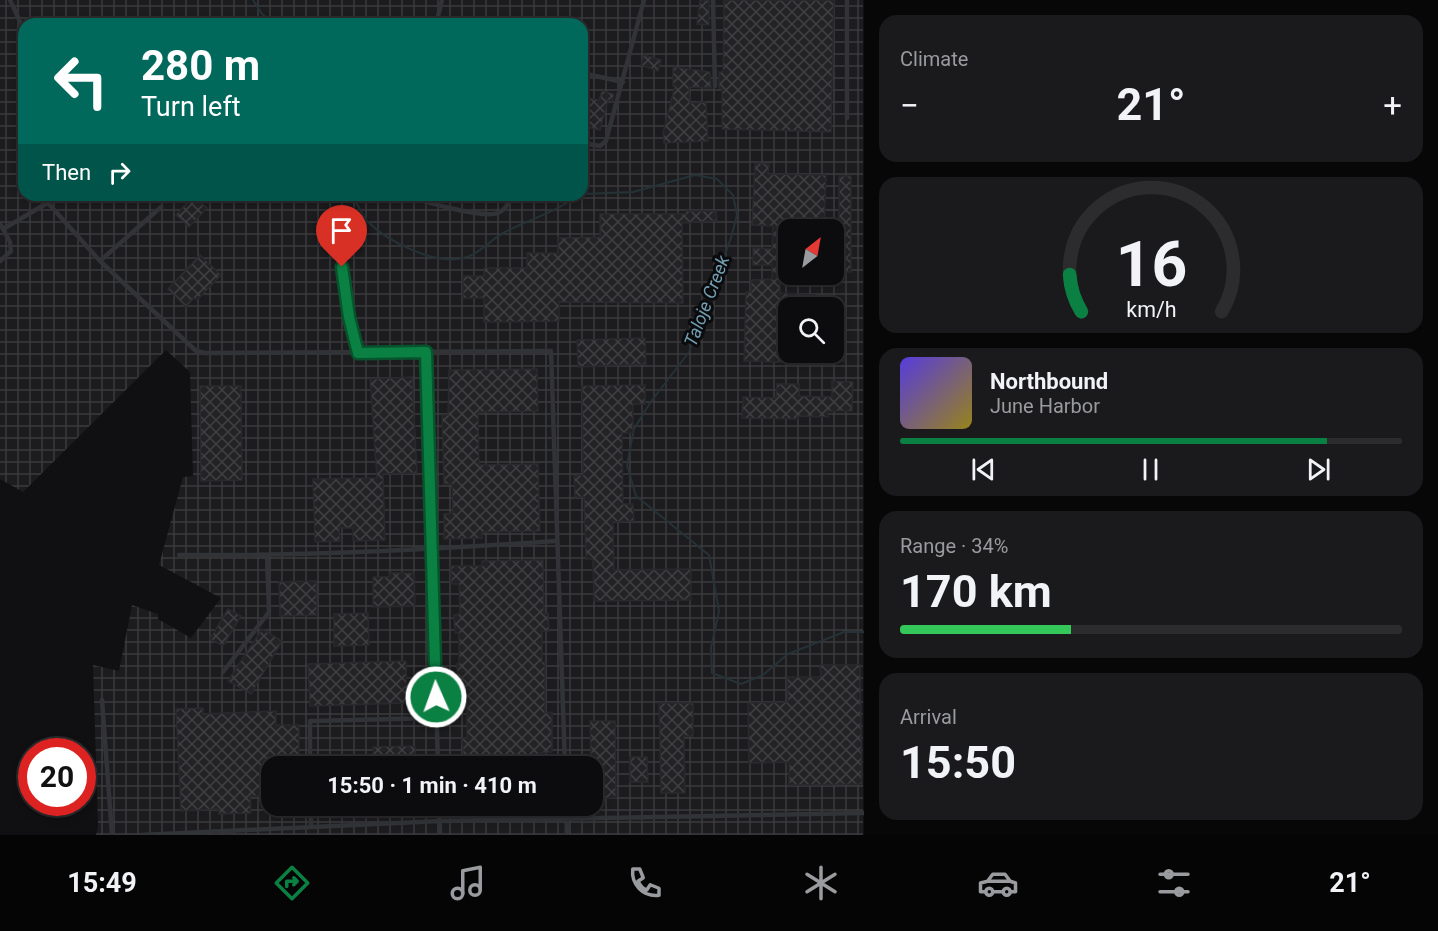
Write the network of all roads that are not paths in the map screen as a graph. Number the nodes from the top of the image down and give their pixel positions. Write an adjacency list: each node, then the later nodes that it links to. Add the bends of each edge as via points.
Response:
1 (10, 0): 6 (lane)
2 (442, 0): 7 (lane)
3 (644, 0): 9 (lane)
4 (713, 0): 10 (lane)
5 (847, 0): 11 (lane)
6 (18, 18)
7 (438, 18)
8 (588, 74): 9 (lane)
9 (623, 82): 12 (lane, via 604,144)
10 (715, 86)
11 (847, 118)
12 (588, 144)
13 (51, 201): 16 (lane)
14 (430, 201): 15 (lane, via 489,215 503,210)
15 (510, 201)
16 (48, 203): 19 (lane); 21 (lane)
17 (161, 207): 21 (lane)
18 (343, 221): 23 (lane, via 342,267)
19 (1, 227): 20 (lane, via 11,251)
20 (0, 261)
21 (100, 261): 23 (lane, via 196,351)
22 (426, 352): 23 (lane); 24 (lane, via 547,350 552,354); 25 (lane)
23 (358, 353)
24 (555, 541): 25 (lane); 33 (lane)
25 (430, 550): 27 (lane); 30 (lane)
26 (179, 555): 27 (lane)
27 (267, 556): 28 (lane, via 269,612)
28 (223, 672)
29 (102, 700): 41 (lane)
30 (436, 718): 31 (lane, via 310,721); 32 (lane)
31 (310, 756)
32 (438, 756)
33 (565, 756)
34 (864, 813): 37 (lane)
35 (311, 816): 39 (lane)
36 (440, 816): 38 (lane)
37 (567, 818): 38 (lane); 44 (lane)
38 (440, 821): 39 (lane); 43 (lane)
39 (311, 827): 40 (lane)
40 (207, 834): 42 (lane)
41 (112, 835)
42 (141, 835)
43 (440, 835)
44 (567, 835)

